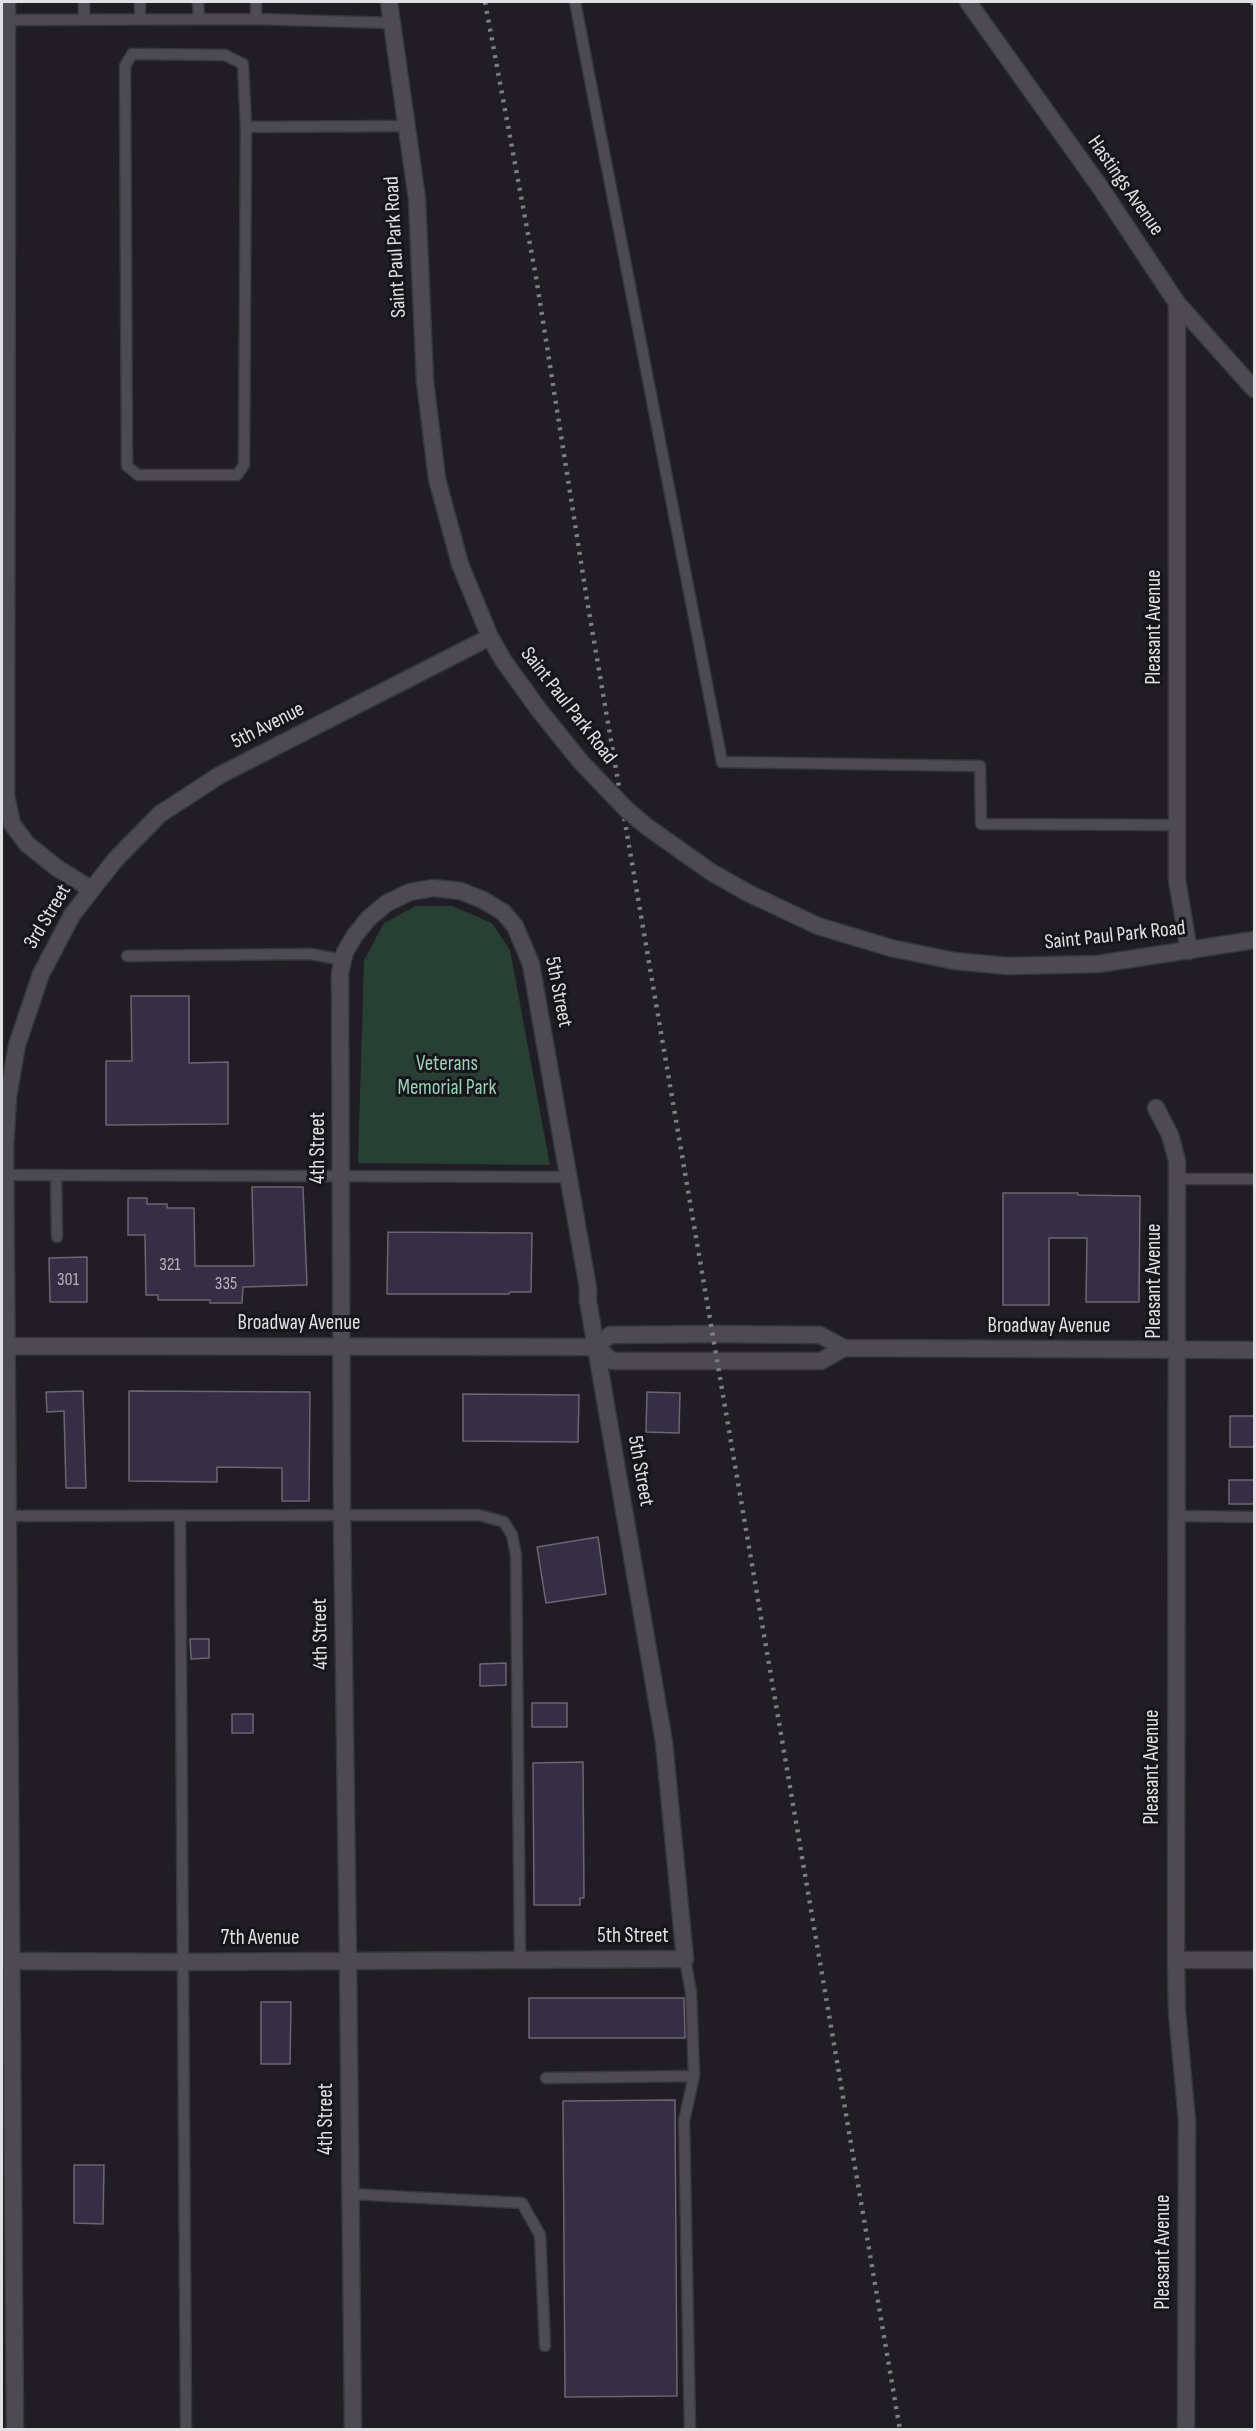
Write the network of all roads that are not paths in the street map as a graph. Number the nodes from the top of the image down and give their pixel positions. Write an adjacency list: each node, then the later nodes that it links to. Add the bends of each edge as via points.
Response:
1 (7, 2): 13 (street, 3rd Street)
2 (84, 2): 9 (lane)
3 (140, 2): 10 (lane)
4 (198, 2): 11 (lane)
5 (256, 2): 12 (lane)
6 (389, 2): 14 (street, Saint Paul Park Road)
7 (575, 2): 22 (lane, via 722,762 980,766 981,824)
8 (968, 2): 19 (street, Hastings Avenue)
9 (84, 19): 10 (lane); 13 (lane)
10 (140, 19): 11 (lane)
11 (199, 19): 12 (lane)
12 (256, 19): 14 (lane)
13 (7, 20): 17 (street, 3rd Street)
14 (392, 23): 15 (street, Saint Paul Park Road)
15 (408, 126): 16 (lane); 21 (street, Saint Paul Park Road, via 418,211 431,444 460,564)
16 (246, 127): 16 (lane, via 243,64 225,55 132,54 125,66 127,466 138,475 237,475 244,465)
17 (4, 224): 18 (street, 3rd Street)
18 (4, 279): 24 (street, 3rd Street, via 7,808 12,824 27,844)
19 (1177, 303): 20 (street, Hastings Avenue); 22 (street, Pleasant Avenue)
20 (1254, 389)
21 (490, 637): 24 (street, 5th Avenue, via 194,790 146,827); 26 (street, Saint Paul Park Road, bridge, via 538,710 573,754 646,826 711,872 818,926 891,948 954,961 1008,966 1098,964)
22 (1177, 825): 26 (street, Pleasant Avenue, via 1179,894)
23 (433, 888): 28 (street, 4th Street, via 410,892 387,903 355,935); 33 (street, 5th Street, via 461,891 483,900 502,912 524,944 531,964)
24 (91, 889): 30 (street, 3rd Street, via 57,942 25,1018 8,1097)
25 (1254, 940): 26 (street, Saint Paul Park Road)
26 (1189, 951)
27 (127, 956): 28 (lane, via 311,954)
28 (343, 960): 32 (street, 4th Street)
29 (1156, 1108): 34 (street, Pleasant Avenue, via 1174,1145)
30 (5, 1176): 31 (lane); 37 (street, 3rd Street)
31 (56, 1176): 32 (lane); 36 (lane)
32 (342, 1176): 33 (lane); 38 (street, 4th Street)
33 (569, 1178): 39 (street, 5th Street)
34 (1177, 1179): 35 (lane); 41 (street, Pleasant Avenue)
35 (1254, 1179)
36 (57, 1237)
37 (4, 1346): 38 (street, Broadway Avenue); 44 (street, 3rd Street)
38 (342, 1346): 39 (street, Broadway Avenue); 43 (street, 4th Street)
39 (596, 1347): 40 (street, Broadway Avenue, via 610,1335 725,1334 820,1335); 40 (street, Broadway Avenue, via 612,1361 821,1361); 49 (street, 5th Street, via 663,1742)
40 (844, 1348): 41 (street, Broadway Avenue)
41 (1177, 1350): 42 (street, Broadway Avenue); 46 (street, Pleasant Avenue)
42 (1254, 1350)
43 (342, 1515): 45 (lane); 50 (lane, via 480,1515 504,1522 512,1535 516,1555); 54 (street, 4th Street)
44 (4, 1516): 45 (lane); 48 (street, 3rd Street)
45 (180, 1516): 55 (lane)
46 (1176, 1516): 47 (lane); 51 (street, Pleasant Avenue)
47 (1254, 1517)
48 (6, 1763): 53 (street, 3rd Street)
49 (684, 1959): 50 (street, 5th Street); 56 (lane, via 691,1992)
50 (520, 1960): 54 (street, 7th Avenue)
51 (1176, 1960): 52 (street); 64 (street, Pleasant Avenue, via 1187,2121)
52 (1254, 1960)
53 (7, 1961): 55 (street, 7th Avenue); 60 (street, 3rd Street)
54 (348, 1961): 55 (street, 7th Avenue); 58 (street, 4th Street)
55 (181, 1962): 61 (lane)
56 (694, 2076): 57 (lane); 63 (lane, via 684,2121)
57 (546, 2078)
58 (350, 2194): 59 (lane, via 522,2203 540,2235); 62 (street, 4th Street)
59 (545, 2346)
60 (15, 2430)
61 (186, 2430)
62 (352, 2430)
63 (690, 2430)
64 (1186, 2430)

